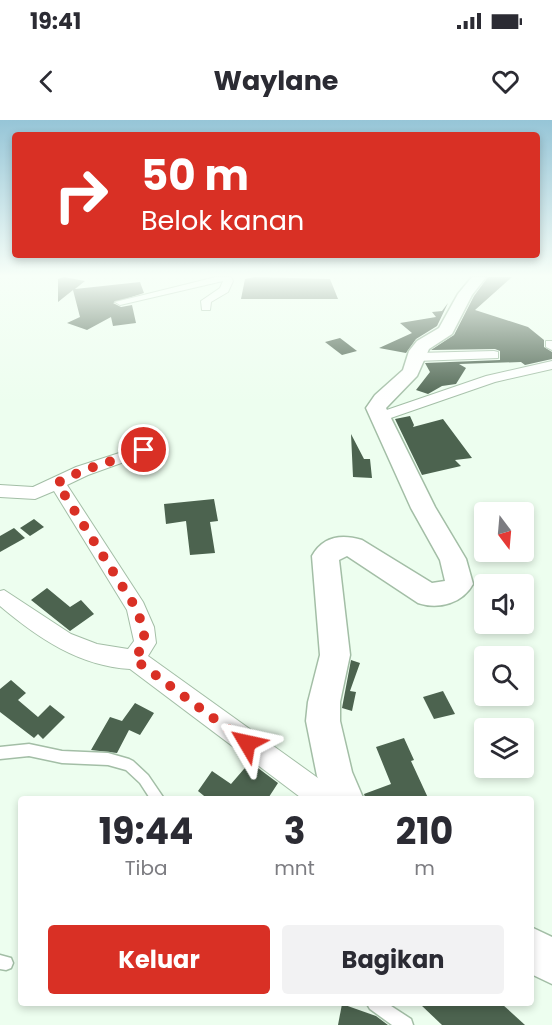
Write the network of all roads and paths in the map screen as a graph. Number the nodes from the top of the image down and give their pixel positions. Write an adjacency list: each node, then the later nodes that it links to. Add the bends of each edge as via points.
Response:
1 (452, 319): 3 (main road, via 446,331 423,345)
2 (494, 355): 3 (street)
3 (416, 357): 5 (main road, via 409,375 377,405)
4 (552, 365): 5 (street, via 491,379)
5 (380, 417): 14 (main road, via 423,508 453,559 459,584 442,594 428,595 353,547 339,545 325,556 335,655 323,722 335,776)
6 (144, 450): 7 (street)
7 (57, 483): 8 (street, via 35,493); 10 (street, via 136,608 145,643)
8 (0, 491)
9 (4, 598): 10 (street, via 46,632 82,649 115,659)
10 (134, 659): 13 (street)
11 (0, 753): 12 (lane, via 29,750 62,757 108,759 129,765)
12 (156, 796)
13 (322, 796)
14 (344, 796)
15 (534, 951): 16 (main road)
16 (552, 962)
17 (378, 1006): 18 (lane)
18 (405, 1025)

